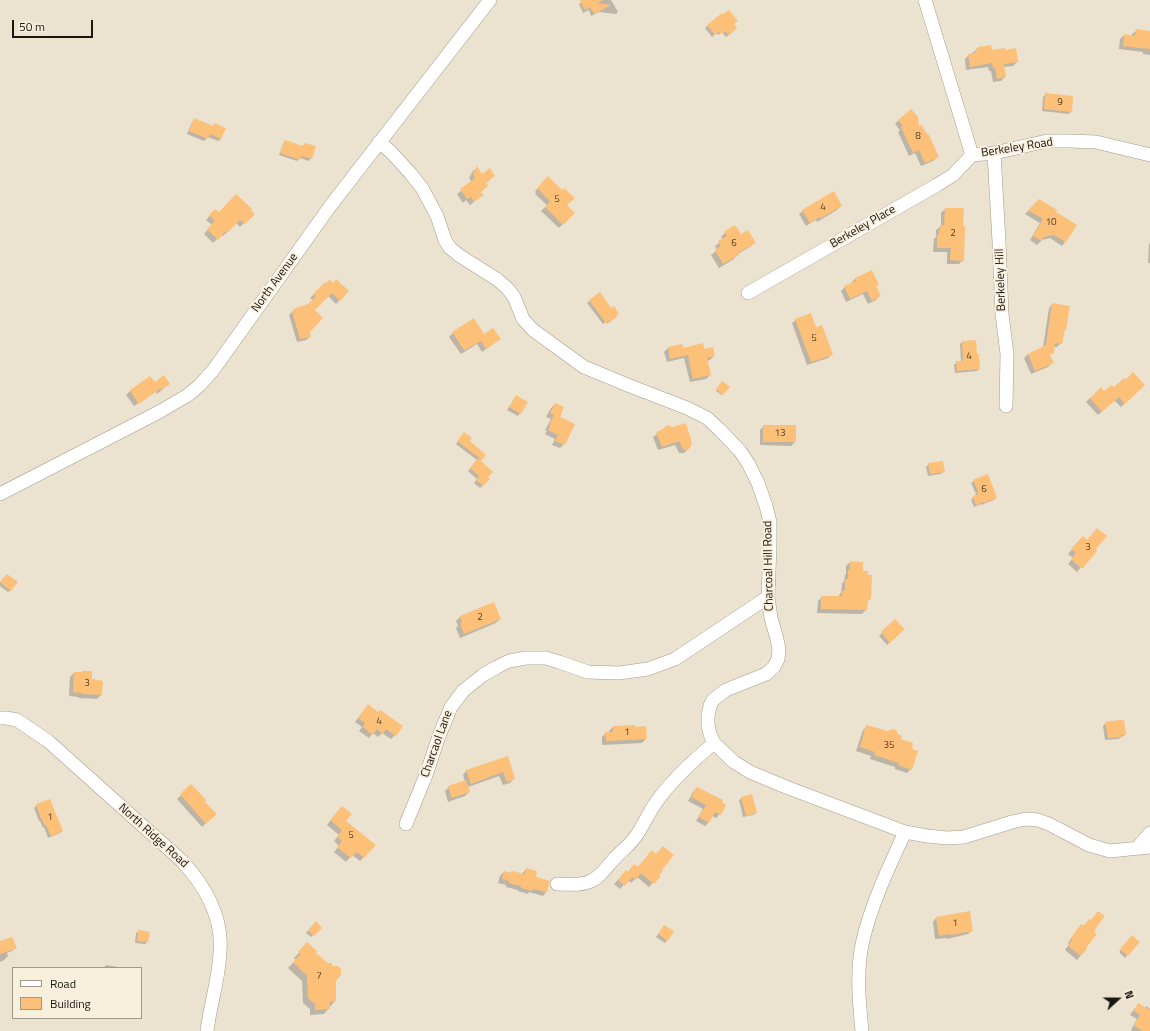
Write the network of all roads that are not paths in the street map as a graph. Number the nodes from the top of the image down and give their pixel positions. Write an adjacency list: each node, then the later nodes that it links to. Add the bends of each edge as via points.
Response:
1 (490, 0): 3 (street, North Avenue)
2 (925, 0): 5 (street, Berkeley Road)
3 (379, 142): 9 (street, North Avenue, via 259,304 219,363 197,388 182,400); 10 (street, Charcoal Hill Road, via 422,188 450,248 508,289 523,319 533,330 584,367 681,405 706,418 740,450 758,482 770,522)
4 (994, 153): 5 (street, Berkeley Road); 6 (street, Berkeley Road, via 1047,141 1069,141 1096,142); 8 (street, Berkeley Hill, via 1002,314 1007,354)
5 (972, 155): 7 (street, Berkeley Place, via 953,175 937,185)
6 (1150, 156)
7 (748, 293)
8 (1006, 406)
9 (0, 494)
10 (768, 597): 12 (street, Charcoal Hill Road, via 779,650 778,659 766,674 726,690 713,700 708,721); 13 (street, Charcaol Lane, via 675,658 648,669 619,673 588,672 546,658 526,658 497,666 463,691 451,707)
11 (0, 718): 19 (street, North Ridge Road, via 17,720 48,741 182,861 205,890 220,932 219,968)
12 (714, 743): 14 (street, via 734,762 750,772); 18 (street, via 660,796 636,836 599,876 582,884)
13 (406, 824)
14 (905, 832): 17 (street, via 947,838 964,837 1026,819 1049,824 1089,845 1110,851); 20 (street, via 873,906 862,941 858,975)
15 (1150, 833): 17 (street)
16 (1150, 847): 17 (street)
17 (1137, 848)
18 (557, 884)
19 (207, 1031)
20 (862, 1031)

